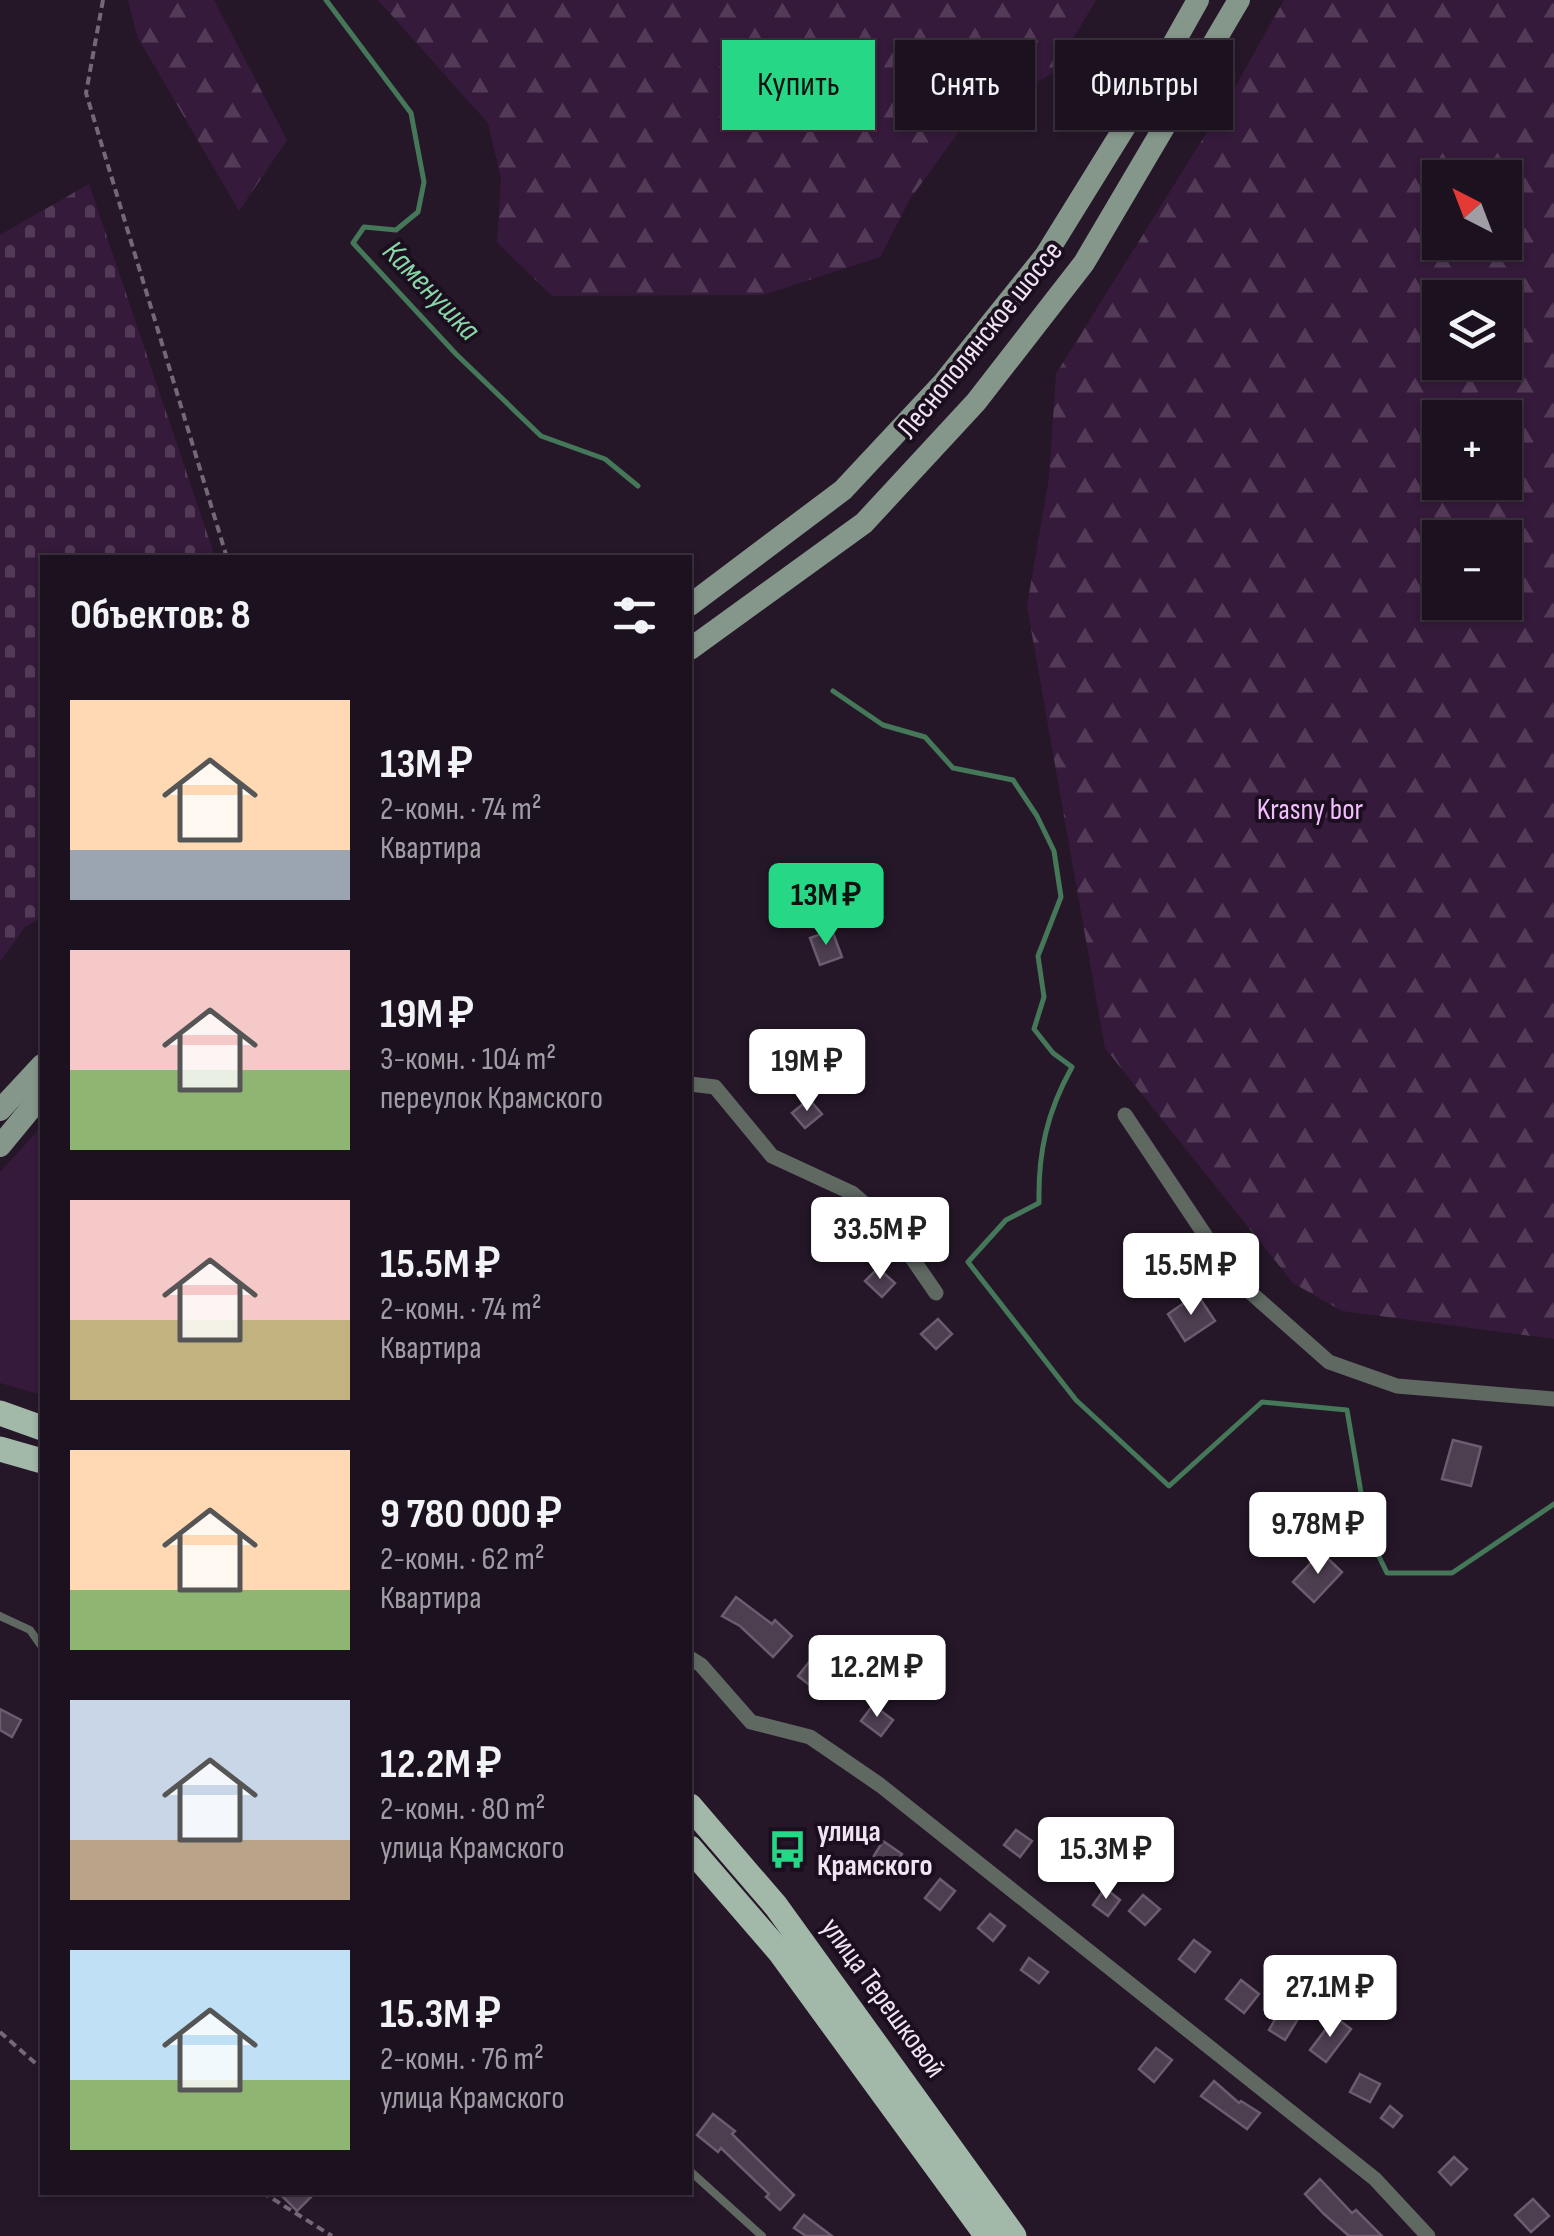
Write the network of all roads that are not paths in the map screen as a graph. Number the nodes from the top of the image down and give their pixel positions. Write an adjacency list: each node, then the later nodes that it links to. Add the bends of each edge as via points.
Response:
1 (1198, 0): 3 (main road, Леснополянское шоссе, via 1045,256 944,382 843,490)
2 (1239, 0): 4 (main road, Леснополянское шоссе, via 1084,263 976,402 864,523)
3 (692, 603)
4 (692, 648)
5 (40, 1067): 8 (main road)
6 (692, 1084): 11 (street, via 715,1087 772,1156 852,1193 890,1226)
7 (40, 1097): 10 (main road)
8 (0, 1110)
9 (1125, 1115): 12 (street, via 1234,1276 1329,1362 1397,1386)
10 (0, 1146)
11 (936, 1292)
12 (1554, 1399)
13 (0, 1413): 14 (main road)
14 (40, 1427)
15 (0, 1449): 16 (main road)
16 (40, 1461)
17 (0, 1616): 18 (lane, via 30,1630)
18 (40, 1644)
19 (692, 1659): 26 (street, via 750,1722 810,1737 880,1784 1375,2178)
20 (692, 1808): 25 (main road, улица Терешковой, via 776,1906)
21 (692, 1850): 24 (main road, улица Терешковой, via 799,1977)
22 (692, 2173): 23 (lane)
23 (762, 2236)
24 (987, 2236)
25 (1014, 2236)
26 (1428, 2236)

